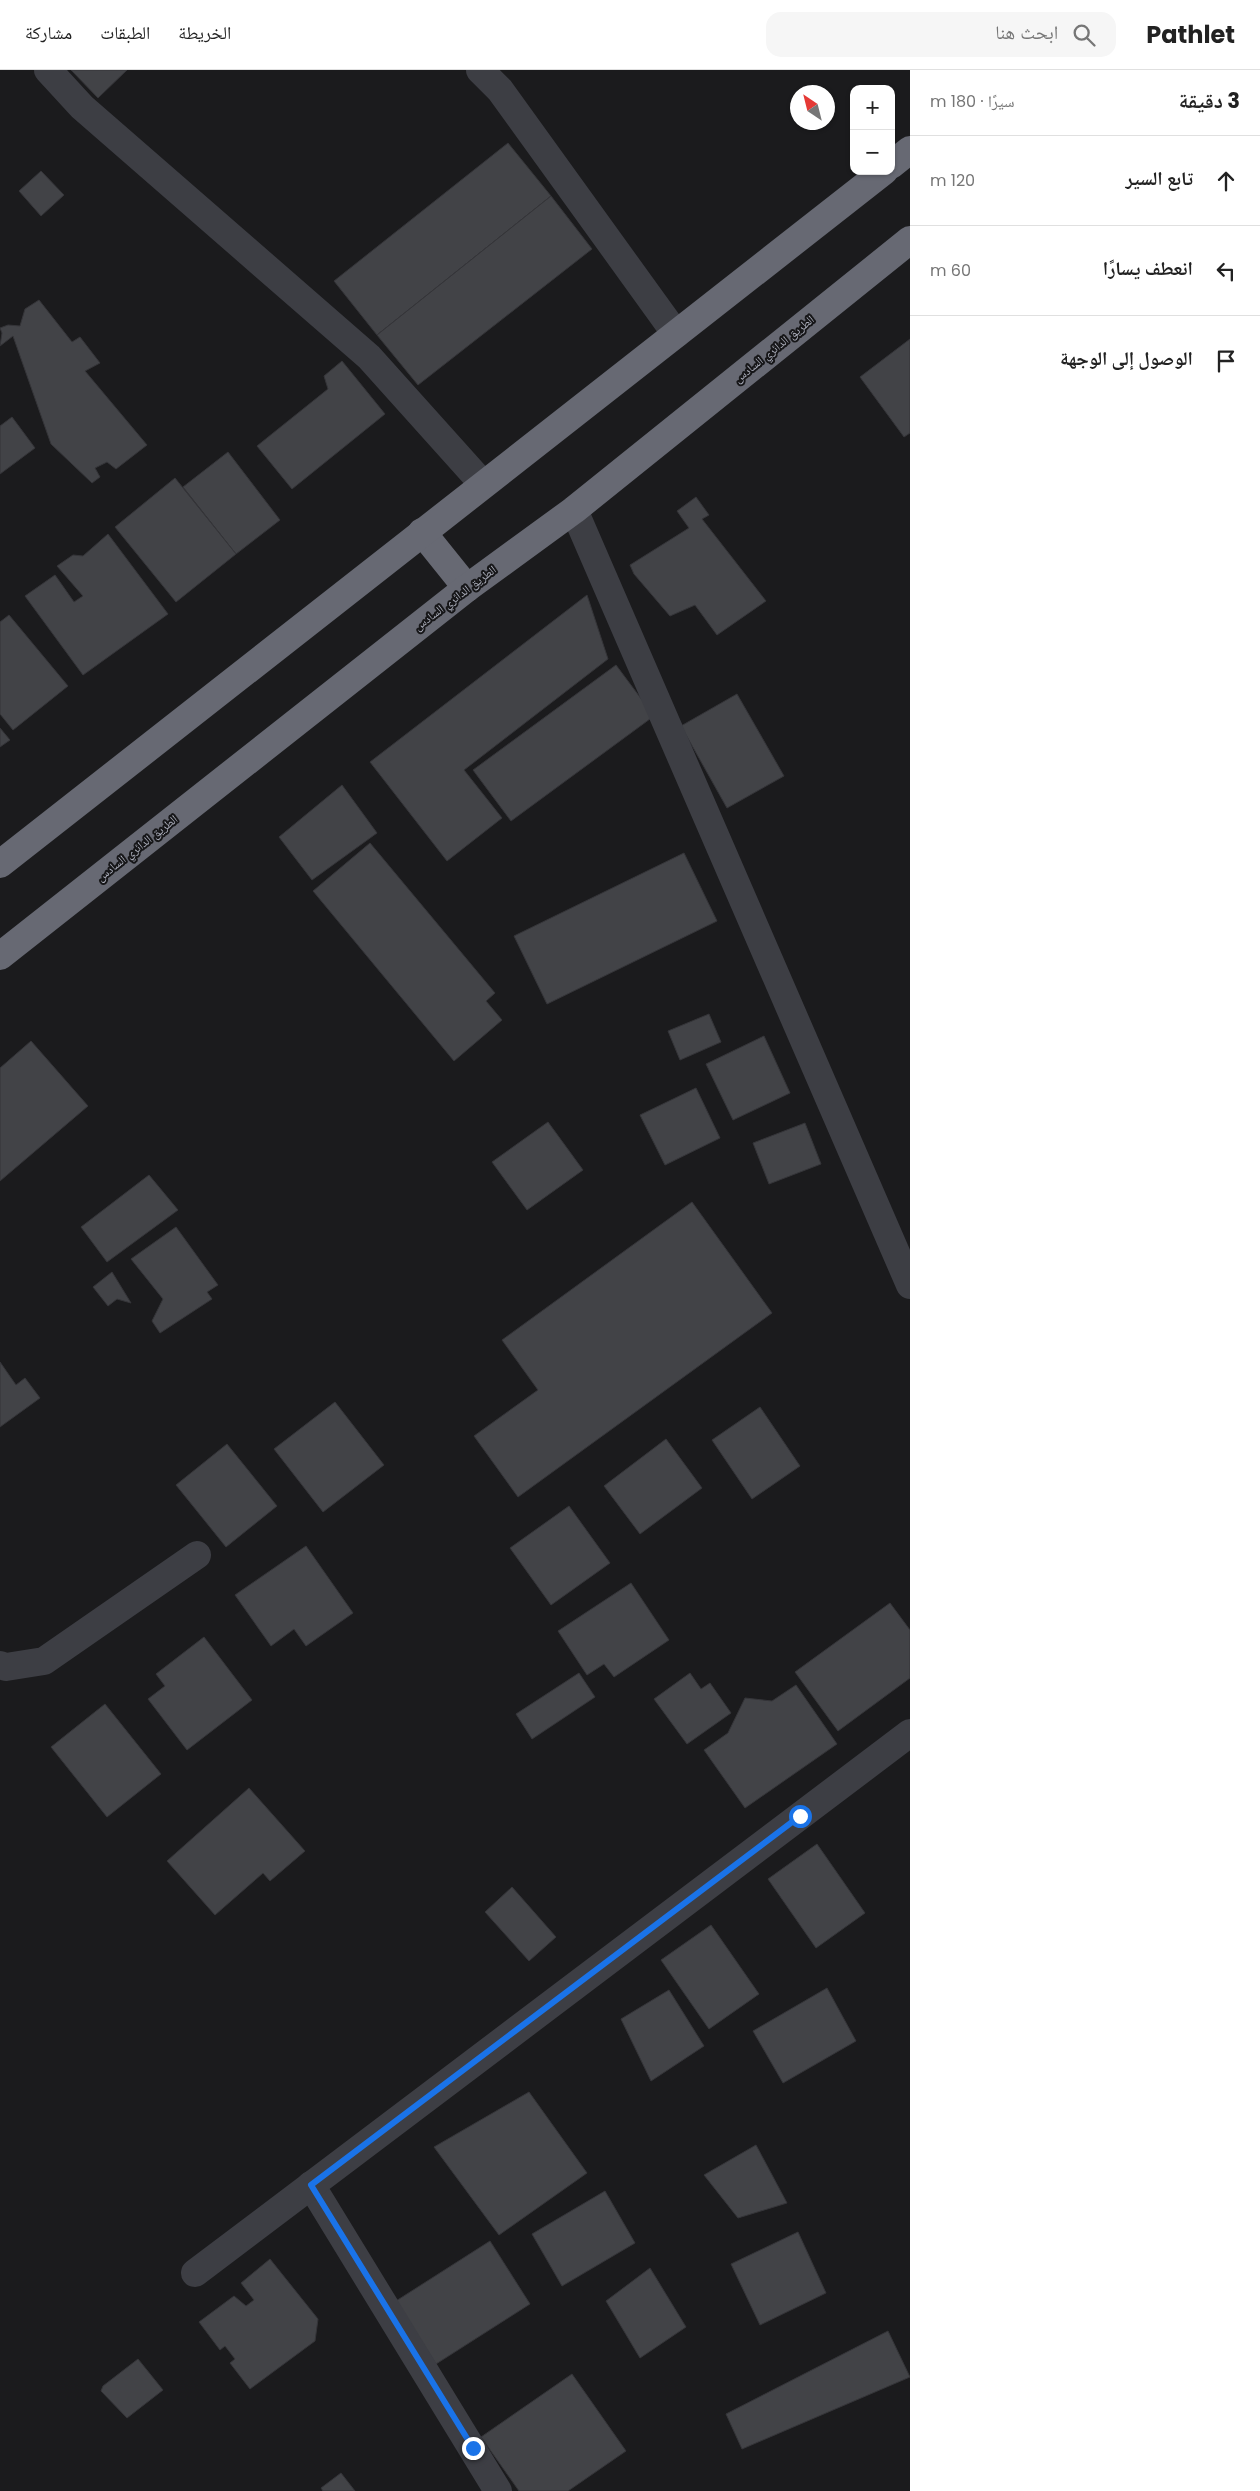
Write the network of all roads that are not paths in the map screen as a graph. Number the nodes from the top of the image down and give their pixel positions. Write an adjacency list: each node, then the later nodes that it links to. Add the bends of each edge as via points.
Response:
1 (48, 70): 8 (street, via 82,107 368,357)
2 (480, 70): 7 (street, via 500,90)
3 (910, 150): 4 (highway)
4 (895, 162)
5 (879, 175): 7 (highway)
6 (910, 240): 9 (highway, الطريق الدائري السادس)
7 (676, 334): 8 (highway)
8 (484, 484): 10 (highway)
9 (574, 510): 11 (highway, الطريق الدائري السادس); 14 (street)
10 (422, 532): 11 (highway); 12 (highway)
11 (467, 588): 13 (highway, الطريق الدائري السادس)
12 (0, 864)
13 (0, 956)
14 (910, 1285)
15 (197, 1555): 16 (street, via 44,1661 6,1667)
16 (0, 1665)
17 (910, 1733): 18 (street)
18 (311, 2185): 19 (street); 20 (street)
19 (195, 2274)
20 (498, 2491)

